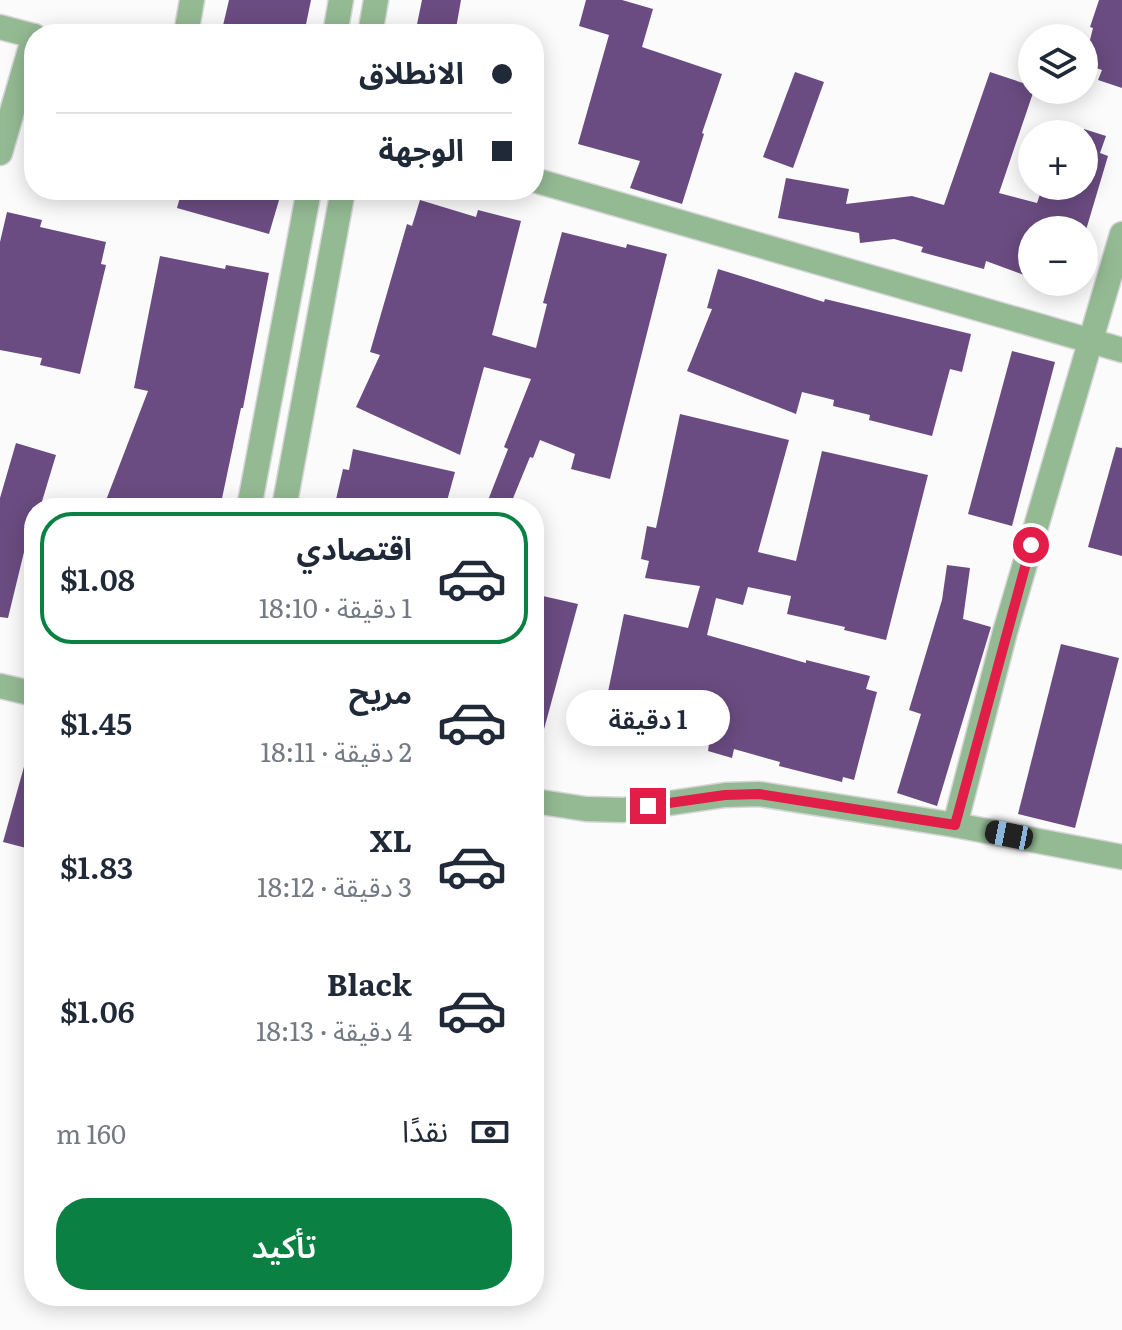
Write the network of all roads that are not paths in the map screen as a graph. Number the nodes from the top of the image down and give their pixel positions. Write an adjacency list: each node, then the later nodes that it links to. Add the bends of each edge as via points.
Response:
1 (192, 0): 4 (street)
2 (341, 0): 5 (street)
3 (376, 0): 6 (street)
4 (188, 24)
5 (337, 24)
6 (372, 24)
7 (0, 27): 8 (street)
8 (24, 33)
9 (24, 70): 10 (street)
10 (0, 153)
11 (544, 183): 15 (street)
12 (307, 200): 17 (street)
13 (341, 200): 18 (street)
14 (1122, 234): 15 (street)
15 (1090, 341): 16 (street); 22 (street)
16 (1122, 350)
17 (251, 498)
18 (286, 498)
19 (0, 686): 20 (street)
20 (24, 692)
21 (544, 803): 22 (street, via 623,810 759,794)
22 (955, 825): 23 (street)
23 (1122, 857)

